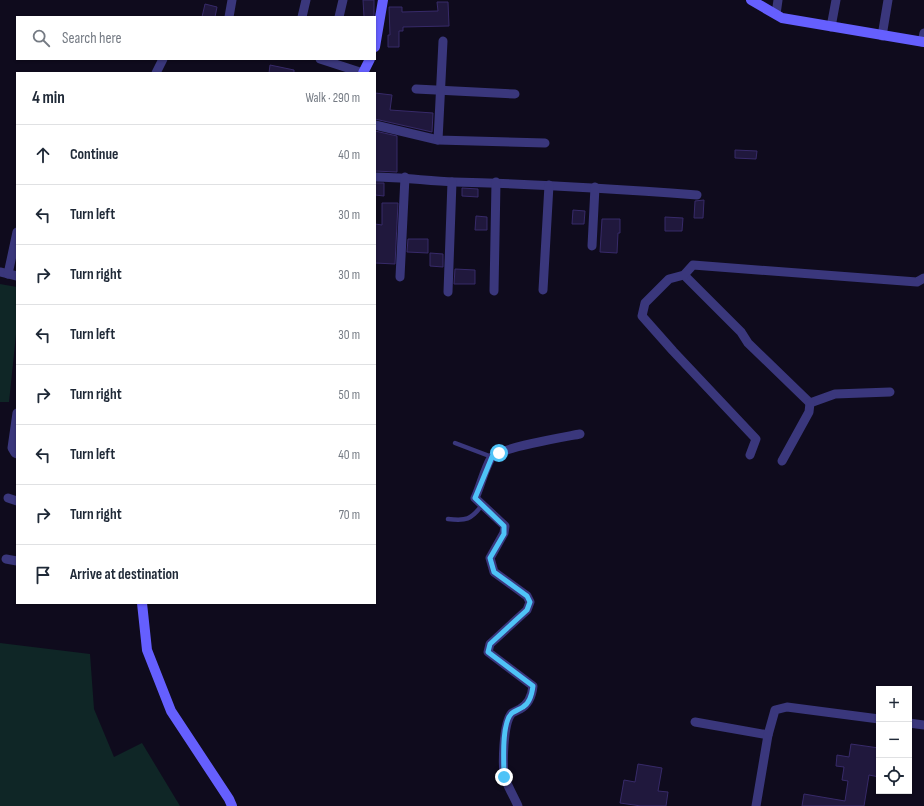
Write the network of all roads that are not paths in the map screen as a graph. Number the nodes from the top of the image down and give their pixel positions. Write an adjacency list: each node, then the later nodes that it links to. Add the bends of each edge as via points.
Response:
1 (232, 0): 10 (street)
2 (306, 0): 11 (street)
3 (342, 0): 12 (street)
4 (383, 0): 16 (street)
5 (751, 0): 9 (street)
6 (778, 0): 9 (street)
7 (836, 0): 13 (street)
8 (888, 0): 14 (street)
9 (776, 14): 13 (street, via 782,18)
10 (229, 16)
11 (302, 16)
12 (339, 16)
13 (831, 27): 14 (street)
14 (882, 36): 15 (street)
15 (923, 39)
16 (376, 41)
17 (443, 41): 25 (street)
18 (162, 60): 21 (street)
19 (326, 60): 22 (street)
20 (370, 60): 23 (street)
21 (156, 72)
22 (360, 72)
23 (364, 72)
24 (416, 89): 25 (street)
25 (441, 91): 26 (street); 28 (street)
26 (515, 94)
27 (376, 125): 28 (street)
28 (438, 140): 29 (street)
29 (546, 143)
30 (376, 177): 31 (street)
31 (405, 177): 32 (street); 41 (street)
32 (452, 182): 33 (street); 45 (street)
33 (496, 182): 34 (street); 44 (street)
34 (549, 185): 35 (street); 43 (street)
35 (595, 187): 36 (street); 38 (street)
36 (697, 195)
37 (16, 237): 39 (street)
38 (592, 246)
39 (8, 274)
40 (684, 275): 42 (street, via 693,265 917,282); 47 (street, via 741,332 748,343); 52 (street, via 669,279 645,302 642,316 756,439)
41 (400, 276)
42 (924, 278)
43 (543, 290)
44 (494, 291)
45 (448, 292)
46 (890, 392): 47 (street, via 835,394)
47 (810, 402): 54 (street, via 809,412)
48 (16, 420): 51 (street, via 12,448)
49 (580, 434): 53 (street, via 532,444)
50 (455, 443): 53 (lane)
51 (16, 454)
52 (750, 455)
53 (492, 457): 57 (street, via 475,498)
54 (782, 461)
55 (8, 498): 56 (street)
56 (16, 501)
57 (482, 505): 58 (lane, via 466,520); 68 (street, via 504,526 504,534 490,558 494,572 527,596 530,602 527,610 490,644 488,652 533,686 532,696 525,706 512,714 508,721 503,748 504,777)
58 (448, 519)
59 (6, 559): 60 (street)
60 (16, 561)
61 (142, 604): 67 (street, via 147,650 171,711)
62 (876, 719): 66 (street, via 787,707 775,710)
63 (696, 722): 66 (street)
64 (912, 723): 65 (street)
65 (924, 725)
66 (768, 735): 69 (street)
67 (232, 806)
68 (518, 806)
69 (756, 806)

